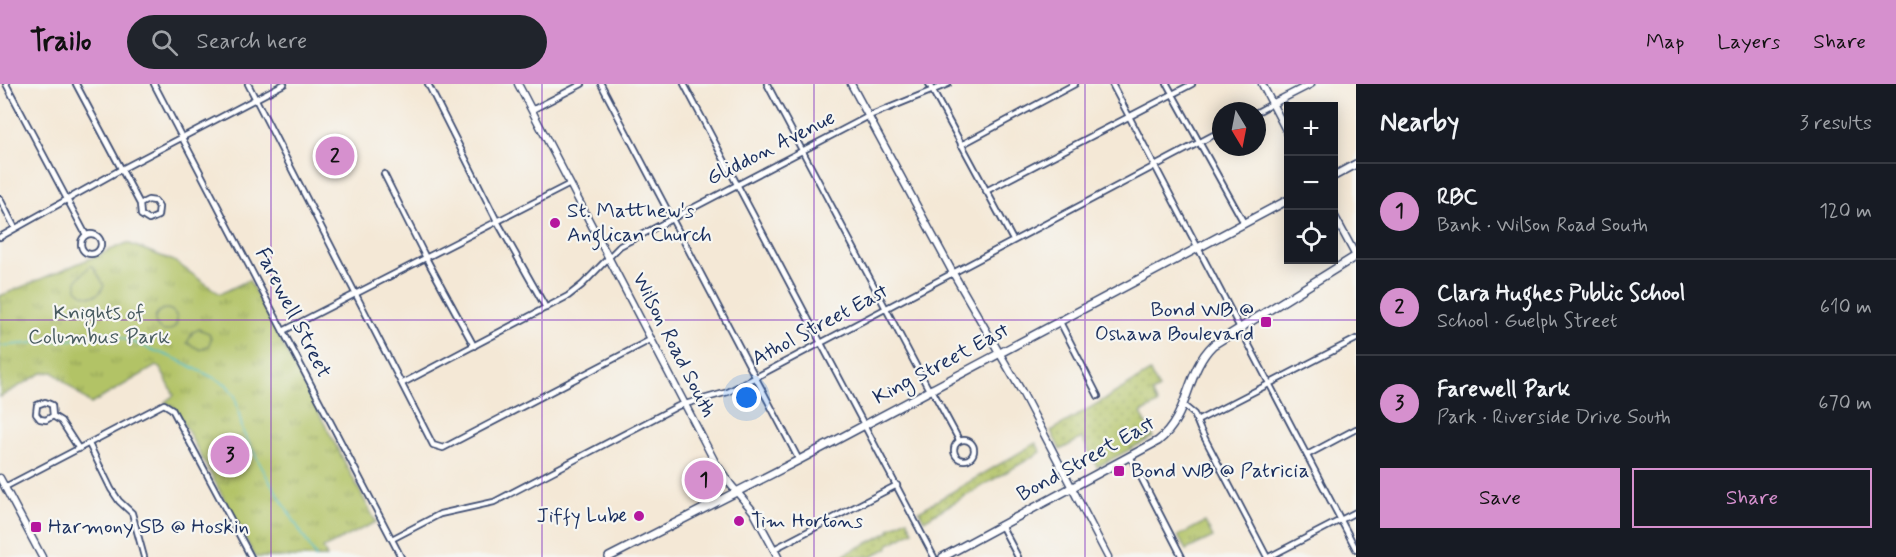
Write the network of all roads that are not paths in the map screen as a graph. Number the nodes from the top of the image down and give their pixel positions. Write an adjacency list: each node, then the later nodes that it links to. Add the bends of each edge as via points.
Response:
1 (6, 84): 44 (street)
2 (76, 84): 37 (street)
3 (154, 84): 31 (street, Farewell Street)
4 (248, 84): 23 (street)
5 (284, 84): 23 (street)
6 (428, 84): 48 (street)
7 (518, 84): 26 (main road, Wilson Road South)
8 (582, 84): 26 (street)
9 (601, 84): 47 (street)
10 (684, 84): 41 (street)
11 (767, 84): 34 (street)
12 (851, 84): 27 (main road)
13 (929, 84): 21 (street)
14 (948, 84): 21 (street, Gliddon Avenue)
15 (1075, 84): 33 (street)
16 (1112, 84): 28 (street)
17 (1167, 84): 22 (street)
18 (1192, 84): 22 (street)
19 (1262, 84): 24 (main road)
20 (1311, 84): 24 (main road)
21 (933, 91): 27 (street, Gliddon Avenue); 33 (street)
22 (1173, 94): 28 (street); 32 (street)
23 (256, 98): 31 (street); 60 (street)
24 (1272, 104): 25 (street); 29 (main road)
25 (1266, 107)
26 (532, 110): 40 (main road, Wilson Road South)
27 (869, 116): 34 (street, Gliddon Avenue); 59 (main road)
28 (1131, 117): 35 (street); 42 (street)
29 (1284, 126)
30 (1212, 136): 32 (street, Athol Street East)
31 (181, 137): 37 (street); 65 (street, Farewell Street)
32 (1199, 143): 35 (street, Athol Street East); 50 (street)
33 (961, 145): 42 (street)
34 (802, 150): 41 (street, Gliddon Avenue); 62 (street)
35 (1156, 164): 54 (street, Athol Street East); 55 (street)
36 (1356, 165): 39 (main road)
37 (120, 170): 44 (street); 46 (street)
38 (384, 174): 58 (street)
39 (1338, 174)
40 (570, 184): 48 (street); 56 (main road, Wilson Road South)
41 (736, 184): 47 (street, Gliddon Avenue); 68 (street)
42 (986, 191): 54 (street)
43 (0, 199): 51 (street)
44 (67, 199): 51 (street); 52 (street)
45 (1284, 202): 50 (main road, King Street East)
46 (140, 204): 46 (street, via 155,201 158,216 152,220 143,218)
47 (672, 219): 56 (street, Gliddon Avenue, via 620,246); 71 (street)
48 (497, 221): 58 (street); 61 (street)
49 (1338, 222): 57 (main road)
50 (1244, 223): 55 (main road, King Street East)
51 (15, 228): 53 (street)
52 (86, 235): 52 (street, via 100,240 97,253 83,250 81,244)
53 (0, 237)
54 (1014, 240): 59 (street, Athol Street East)
55 (1199, 247): 63 (main road, King Street East); 64 (street)
56 (609, 256): 61 (street, Gliddon Avenue, via 576,291); 66 (main road, Wilson Road South)
57 (1356, 256): 64 (main road, Bond Street East)
58 (426, 258): 60 (street); 69 (street)
59 (952, 273): 62 (street, Athol Street East); 70 (main road)
60 (356, 294): 65 (street); 72 (street)
61 (546, 308): 69 (street, Gliddon Avenue)
62 (886, 308): 68 (street, Athol Street East); 74 (street)
63 (1059, 320): 70 (main road, King Street East); 75 (street)
64 (1240, 328): 73 (street); 77 (main road, Bond Street East, via 1203,356)
65 (284, 331): 96 (street, Farewell Street)
66 (652, 339): 72 (street, via 443,448 433,445); 76 (main road, Wilson Road South)
67 (1356, 339): 73 (street)
68 (821, 344): 71 (street, Athol Street East); 80 (street)
69 (474, 346): 72 (street, Gliddon Avenue)
70 (998, 352): 74 (main road, King Street East); 91 (main road)
71 (755, 378): 76 (street, Athol Street East, via 722,394); 87 (street)
72 (403, 383)
73 (1269, 384): 79 (street); 85 (street)
74 (930, 389): 80 (main road, King Street East); 82 (street)
75 (1098, 396)
76 (686, 404): 92 (main road, Wilson Road South, via 715,462); 96 (street, Athol Street East, via 494,502 440,514)
77 (1184, 405): 79 (street); 86 (main road, Bond Street East, via 1165,435)
78 (53, 416): 78 (street, via 50,403 37,405 40,419); 84 (street, via 61,421)
79 (1197, 421): 110 (street)
80 (865, 424): 87 (main road, King Street East); 89 (street)
81 (1356, 429): 85 (street)
82 (959, 440): 82 (street, via 955,456 968,459 973,454 972,444)
83 (89, 444): 84 (street); 100 (street, via 118,501 132,513); 101 (street, via 164,404 172,409)
84 (79, 449): 90 (street)
85 (1306, 455): 94 (street)
86 (1130, 456): 91 (main road, Bond Street East); 109 (street)
87 (799, 460): 92 (main road, King Street East)
88 (0, 478): 90 (main road)
89 (897, 485): 97 (street); 105 (street)
90 (5, 487): 99 (main road)
91 (1071, 488): 95 (main road, Bond Street East); 108 (main road)
92 (736, 492): 97 (main road, Wilson Road South, via 753,510); 103 (main road, King Street East)
93 (1356, 512): 94 (street)
94 (1341, 520): 98 (street); 110 (street)
95 (1001, 525): 106 (main road, Bond Street East); 107 (street)
96 (392, 539): 102 (street, Farewell Street)
97 (774, 549): 104 (main road, Wilson Road South)
98 (1356, 549)
99 (42, 557)
100 (144, 557)
101 (251, 557)
102 (401, 557)
103 (609, 557)
104 (778, 557)
105 (934, 557)
106 (944, 557)
107 (1018, 557)
108 (1108, 557)
109 (1182, 557)
110 (1268, 557)

